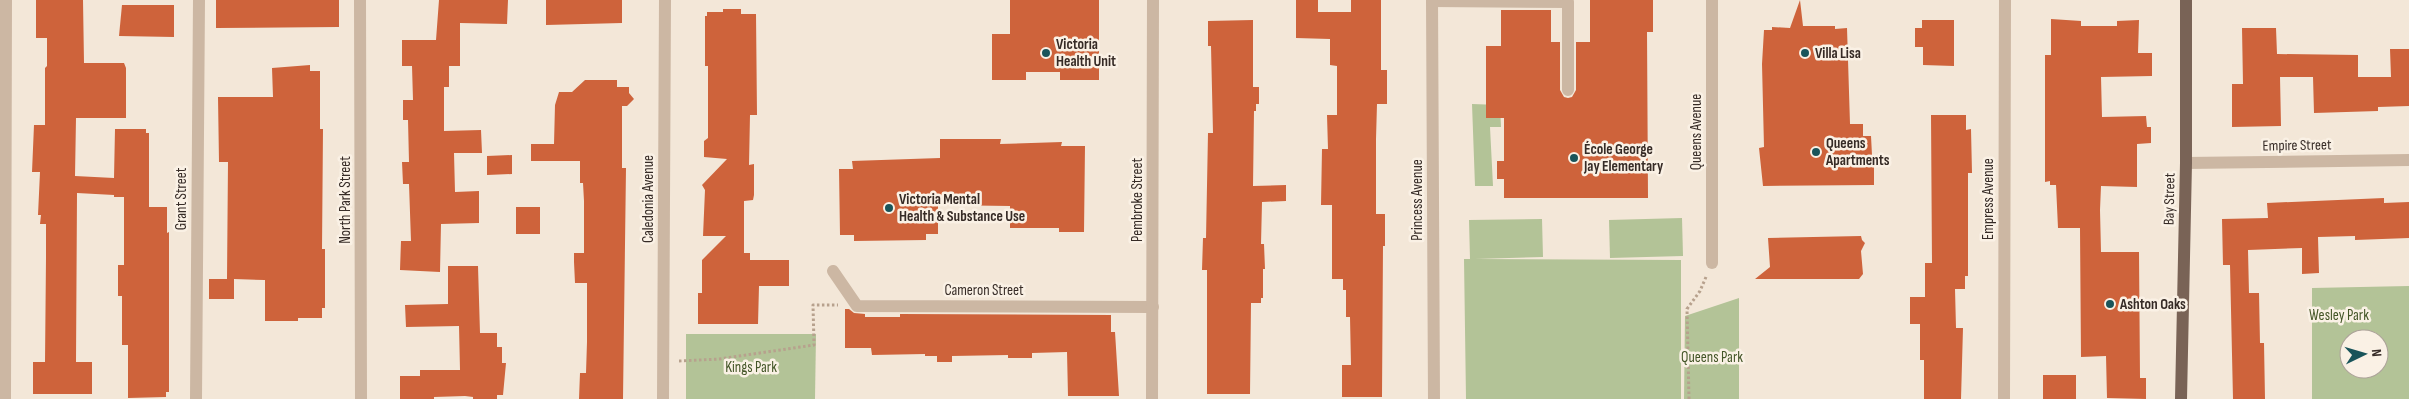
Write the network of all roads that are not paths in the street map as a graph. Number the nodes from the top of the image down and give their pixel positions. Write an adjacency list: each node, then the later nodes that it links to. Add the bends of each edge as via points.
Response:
1 (6, 0): 10 (street)
2 (199, 0): 18 (street, Grant Street)
3 (360, 0): 19 (street, North Park Street)
4 (666, 0): 20 (street, Caledonia Avenue)
5 (1153, 0): 16 (street, Pembroke Street)
6 (1432, 0): 11 (street, via 1568,2); 22 (street, Princess Avenue)
7 (1712, 0): 14 (street, Queens Avenue)
8 (2005, 0): 23 (street, Empress Avenue)
9 (2186, 0): 13 (main road, Bay Street)
10 (3, 18): 17 (street)
11 (1568, 90)
12 (2409, 160): 13 (street, Empire Street)
13 (2186, 163): 24 (main road, Bay Street)
14 (1712, 263)
15 (833, 271): 16 (street, Cameron Street, via 857,306)
16 (1153, 307): 21 (street, Pembroke Street)
17 (5, 399)
18 (196, 399)
19 (361, 399)
20 (663, 399)
21 (1152, 399)
22 (1434, 399)
23 (2004, 399)
24 (2181, 399)

